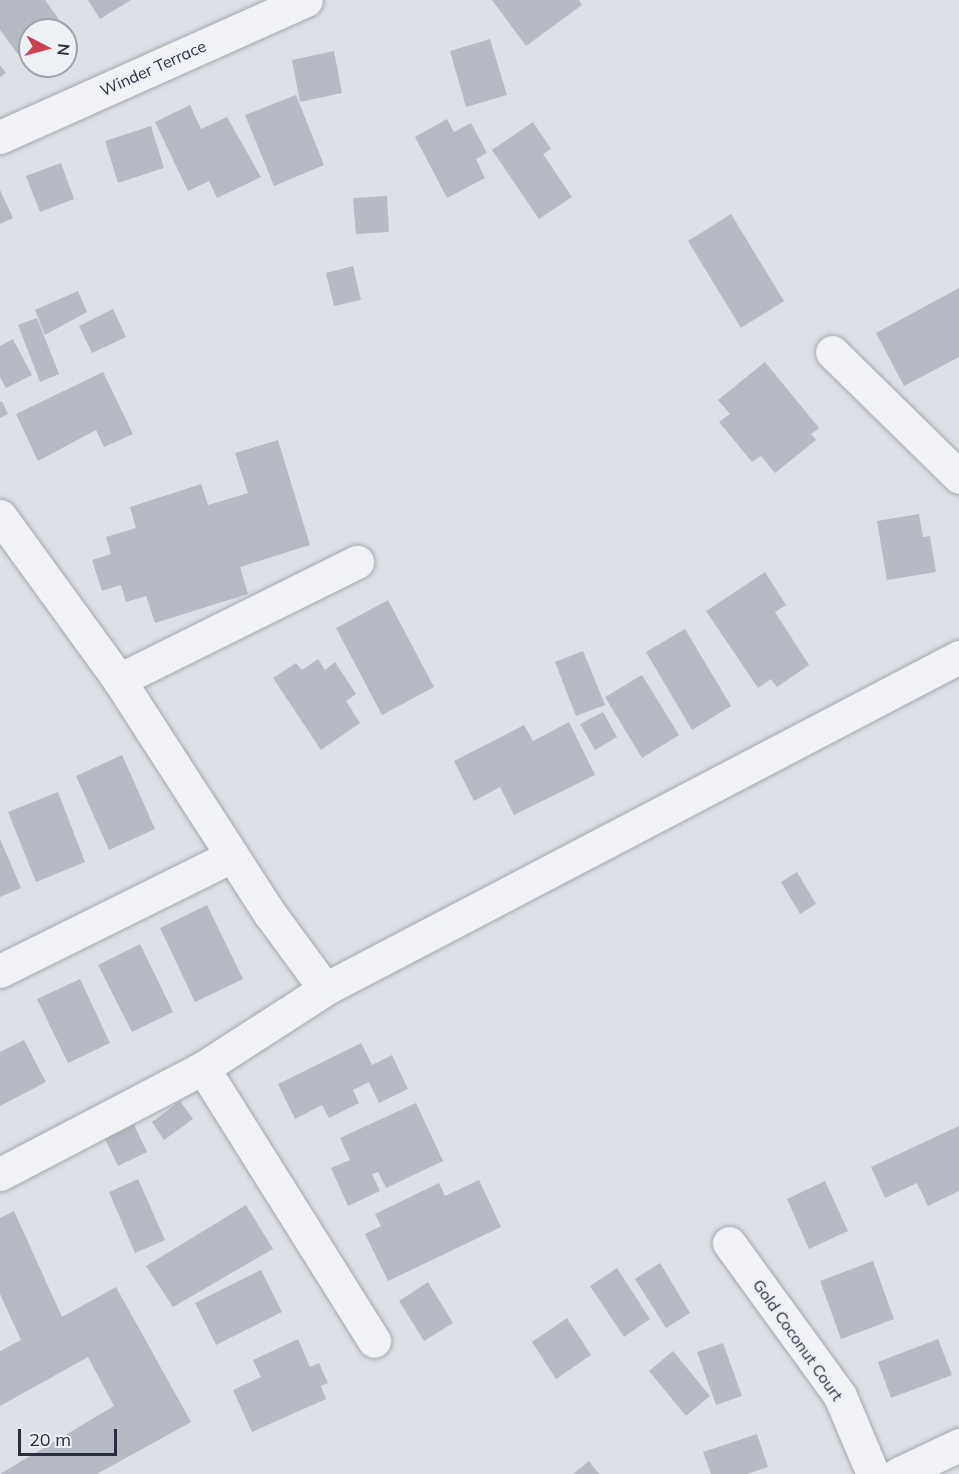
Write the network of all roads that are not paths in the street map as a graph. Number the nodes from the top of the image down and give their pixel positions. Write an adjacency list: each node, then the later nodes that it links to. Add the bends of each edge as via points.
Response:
1 (306, 0): 2 (street, Winder Terrace)
2 (0, 137)
3 (832, 352): 4 (street)
4 (959, 477)
5 (0, 516): 8 (street)
6 (357, 562): 8 (street)
7 (959, 657): 11 (street)
8 (119, 680): 9 (street)
9 (232, 856): 10 (street); 11 (street)
10 (0, 971)
11 (325, 989): 12 (street)
12 (203, 1068): 13 (street); 15 (street)
13 (0, 1174)
14 (729, 1243): 17 (street, Gold Coconut Court, via 840,1396)
15 (374, 1341)
16 (959, 1445): 18 (street)
17 (873, 1474)
18 (898, 1474)

